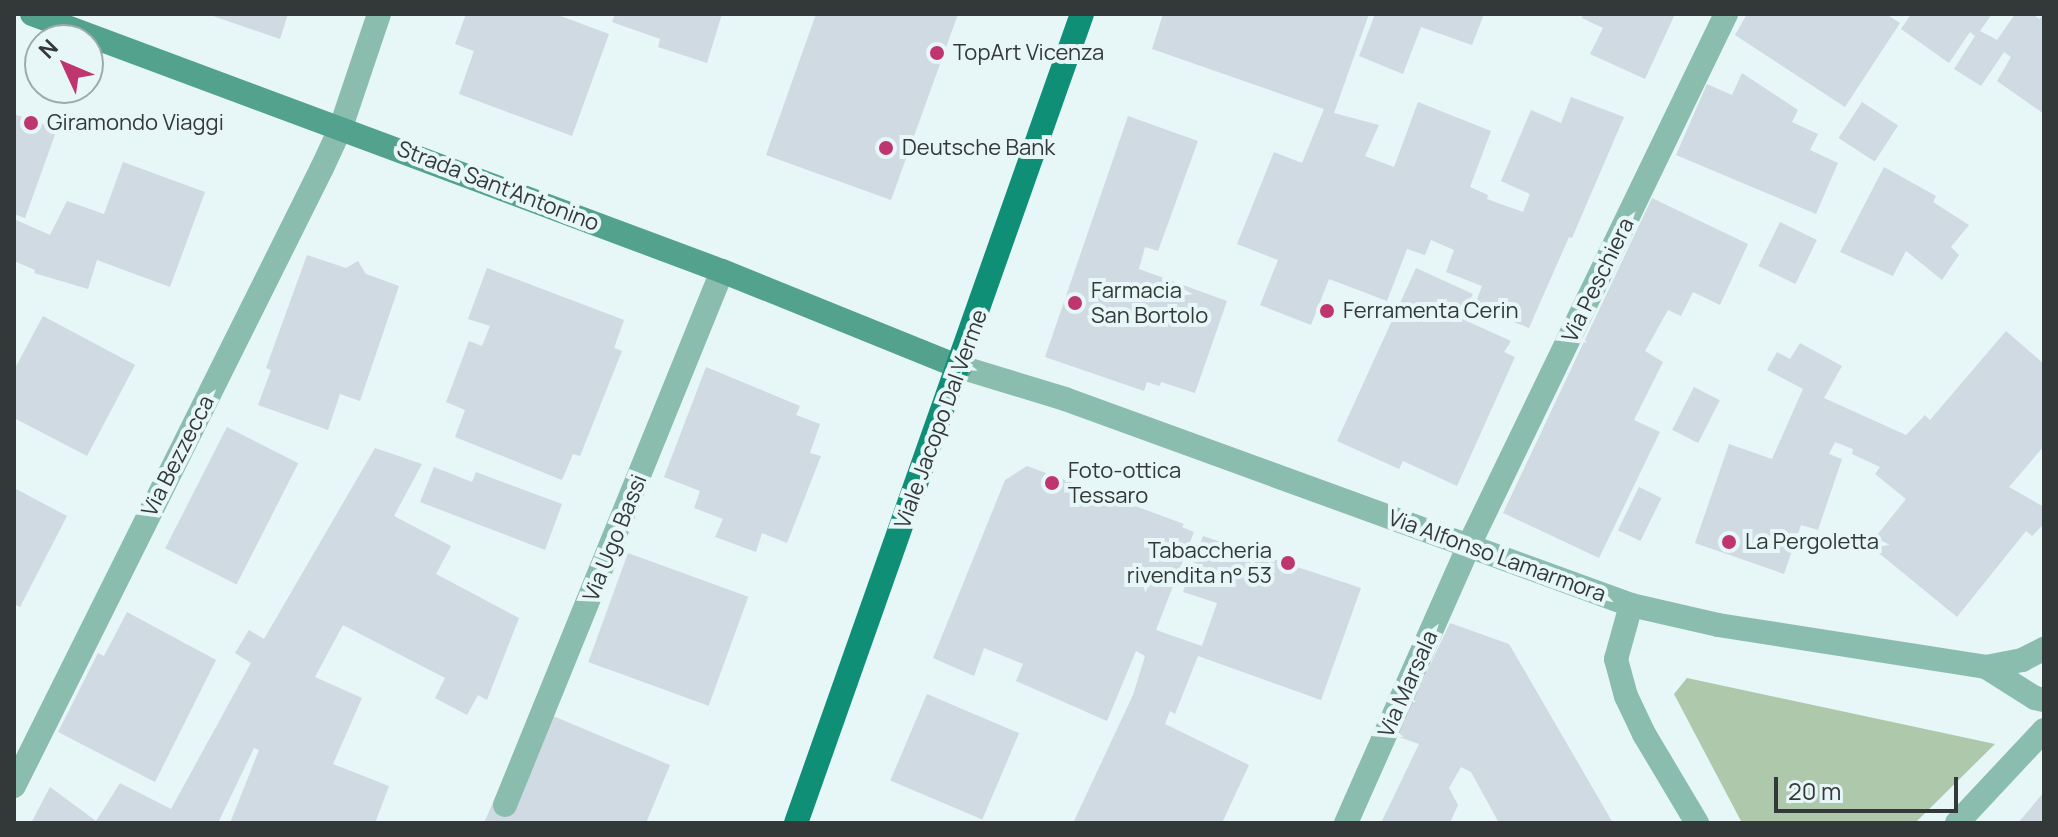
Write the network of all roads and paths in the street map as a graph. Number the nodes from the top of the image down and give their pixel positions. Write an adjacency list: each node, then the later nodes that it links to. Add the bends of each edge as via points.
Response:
1 (32, 14): 5 (main road, Strada Sant'Antonino)
2 (379, 14): 5 (street, Via Bezzecca)
3 (1082, 14): 7 (main road, Viale Jacopo Dal Verme)
4 (1726, 14): 8 (street, Via Peschiera)
5 (341, 127): 6 (main road, Strada Sant'Antonino); 14 (street, Via Bezzecca)
6 (722, 271): 7 (main road, Strada Sant'Antonino); 15 (street, Via Ugo Bassi)
7 (960, 367): 8 (street, Via Alfonso Lamarmora, via 1065,399); 16 (main road, Viale Jacopo Dal Verme)
8 (1469, 545): 9 (street, Via Alfonso Lamarmora); 17 (street, Via Marsala)
9 (1631, 605): 11 (street, Via Alfonso Lamarmora, via 1718,625); 18 (street, via 1616,659 1626,696)
10 (2044, 649): 11 (street)
11 (1986, 667): 12 (street, Via Alfonso Lamarmora)
12 (2044, 700)
13 (2044, 730): 19 (street)
14 (14, 786)
15 (505, 805)
16 (796, 823)
17 (1346, 823)
18 (1697, 823)
19 (1957, 823)

